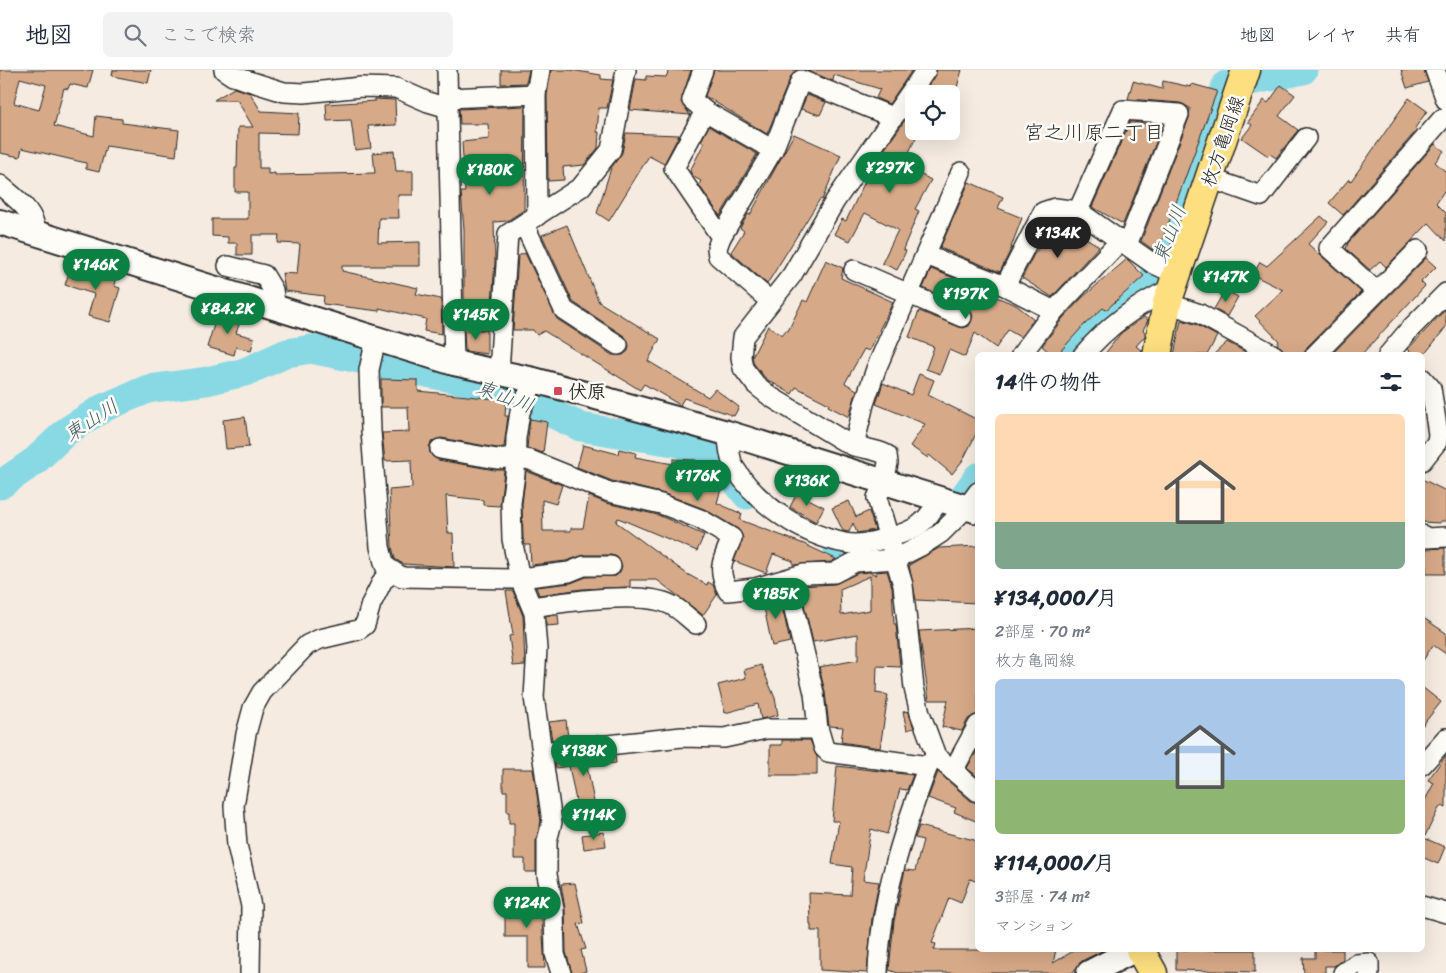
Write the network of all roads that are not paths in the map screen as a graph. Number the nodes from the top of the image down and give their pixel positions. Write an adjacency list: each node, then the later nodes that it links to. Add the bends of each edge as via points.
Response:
1 (224, 70): 11 (street, via 233,76 284,92 396,88 428,102)
2 (447, 70): 11 (street)
3 (540, 70): 9 (street)
4 (626, 70): 21 (street, via 611,150 581,187)
5 (703, 70): 12 (street, via 692,100)
6 (926, 70): 13 (street)
7 (1246, 70): 18 (main road, 枚方亀岡線)
8 (1435, 70): 10 (street)
9 (536, 94): 11 (street); 21 (street)
10 (1446, 100)
11 (448, 103): 47 (street)
12 (705, 111): 16 (street); 24 (street, via 674,168)
13 (892, 117): 16 (street, via 801,80); 35 (street, via 835,201 792,275)
14 (1446, 118): 32 (street, via 1402,162 1328,248)
15 (1306, 138): 18 (street, via 1261,196)
16 (773, 150): 24 (street)
17 (961, 172): 27 (street)
18 (1209, 178): 30 (main road, 枚方亀岡線)
19 (0, 185): 23 (street, via 24,205 35,222)
20 (1078, 211): 25 (street); 25 (street, via 1122,110 1179,114); 31 (street, via 1055,208 1043,212)
21 (530, 220): 39 (street, via 564,310); 48 (street, via 508,234)
22 (0, 222): 23 (street)
23 (36, 233): 36 (street)
24 (721, 237): 35 (street, via 718,256)
25 (1124, 243): 30 (street); 37 (street)
26 (1418, 250): 32 (street)
27 (926, 255): 31 (street); 33 (street)
28 (228, 266): 36 (street, via 264,276 273,290)
29 (854, 270): 33 (street)
30 (1166, 279): 41 (street); 42 (main road, 枚方亀岡線); 43 (street, via 1200,314)
31 (1005, 286): 37 (street)
32 (1376, 291): 44 (street)
33 (908, 293): 38 (street); 52 (street, via 867,395)
34 (1446, 293): 45 (street)
35 (770, 301): 52 (street, via 742,337 741,358 747,376 771,397)
36 (276, 308): 46 (street)
37 (1054, 311): 40 (street)
38 (962, 317)
39 (618, 345)
40 (1023, 352)
41 (1086, 352)
42 (1157, 352)
43 (1269, 352)
44 (1318, 352)
45 (1391, 352)
46 (372, 354): 47 (street); 62 (street, via 371,431 382,560)
47 (454, 363): 48 (street)
48 (499, 372): 50 (street)
49 (1425, 381): 55 (street, via 1431,388 1438,434 1437,442)
50 (528, 394): 51 (street); 54 (street)
51 (728, 433): 56 (street); 60 (street, via 733,465 750,486 786,518 824,537 846,543 873,542)
52 (854, 446): 56 (street, via 887,455)
53 (440, 449): 54 (street, via 497,459)
54 (514, 457): 63 (street, via 512,539); 64 (street, via 560,470 609,492 662,504 700,519 732,538 720,568 728,591)
55 (1425, 457)
56 (884, 482): 57 (street); 60 (street, via 877,498)
57 (962, 502): 60 (street, via 934,509); 60 (street, via 941,533 921,546)
58 (1425, 537): 59 (street)
59 (1446, 537)
60 (892, 548): 64 (street, via 834,573 803,574); 71 (street, via 903,585 914,688)
61 (611, 566): 63 (street, via 584,566 569,572)
62 (393, 573): 63 (street, via 422,578); 79 (street, via 383,580 365,625 307,645 262,692 253,708 234,806 237,845 250,906)
63 (520, 579): 65 (street)
64 (787, 580): 67 (street, via 814,693)
65 (532, 607): 66 (street, via 642,598 671,604); 70 (street, via 537,649 534,697)
66 (696, 624)
67 (818, 729): 70 (street, via 766,729 724,738 682,737); 71 (street, via 828,752)
68 (975, 730): 73 (street)
69 (1446, 738): 72 (street)
70 (543, 752): 80 (street, via 552,822 547,841 547,874)
71 (932, 761): 73 (street); 81 (street, via 900,844 878,943)
72 (1425, 762)
73 (952, 771): 74 (street)
74 (975, 790)
75 (1425, 907): 76 (street)
76 (1446, 913)
77 (1130, 952): 82 (street)
78 (1141, 952): 83 (main road)
79 (250, 973)
80 (561, 973)
81 (878, 973)
82 (1089, 973)
83 (1153, 973)
84 (1343, 973): 85 (street, via 1356,964 1369,963)
85 (1368, 973)

